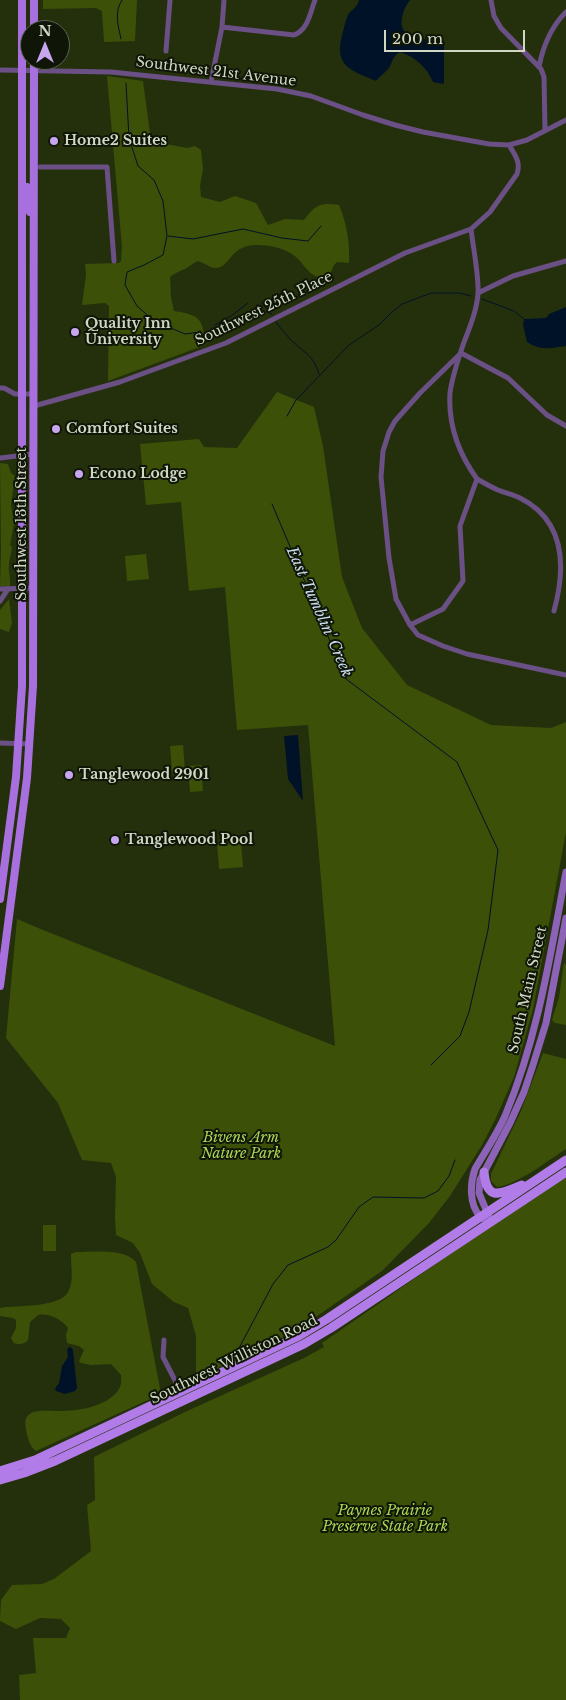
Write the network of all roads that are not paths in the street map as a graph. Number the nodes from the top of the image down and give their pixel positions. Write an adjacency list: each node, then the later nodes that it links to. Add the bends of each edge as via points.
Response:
1 (22, 0): 8 (main road, Southwest 13th Street)
2 (34, 0): 9 (main road)
3 (170, 0): 11 (street)
4 (224, 0): 10 (street)
5 (315, 0): 10 (street, via 305,28 294,35)
6 (491, 0): 12 (street, via 494,16 501,28)
7 (566, 12): 12 (street, via 547,40)
8 (22, 20)
9 (34, 20)
10 (222, 27): 17 (street)
11 (166, 51)
12 (539, 67): 19 (street, via 544,77)
13 (0, 70): 14 (street, Southwest 21st Avenue)
14 (20, 70)
15 (22, 70): 21 (main road, Southwest 13th Street)
16 (34, 70): 17 (street, Southwest 21st Avenue, via 111,72); 22 (main road, Southwest 13th Street)
17 (211, 82): 20 (street, Southwest 21st Avenue, via 311,96 423,132)
18 (566, 120): 19 (street, Southwest 21st Avenue)
19 (545, 130): 20 (street, Southwest 21st Avenue)
20 (509, 146): 25 (street, via 518,158 520,167 517,174 490,212)
21 (22, 167): 22 (main road); 23 (main road, Southwest 13th Street)
22 (37, 167): 24 (main road, Southwest 13th Street); 26 (street, via 108,167)
23 (22, 179): 24 (main road, via 26,184 30,220); 28 (main road, Southwest 13th Street)
24 (34, 223): 29 (main road, Southwest 13th Street)
25 (470, 229): 30 (street); 35 (street, Southwest 25th Place, via 405,253 226,343 120,382)
26 (114, 261)
27 (566, 261): 30 (street, via 512,276)
28 (22, 281): 29 (main road); 33 (main road, Southwest 13th Street)
29 (34, 281): 34 (main road, Southwest 13th Street)
30 (478, 293): 31 (street)
31 (461, 353): 36 (street, via 508,378 547,415); 40 (street, via 450,393 451,412 456,444); 47 (street, via 395,421 383,451 381,477 389,558 396,599)
32 (0, 388): 33 (street)
33 (22, 394): 34 (street); 38 (main road, Southwest 13th Street)
34 (34, 394): 35 (main road, Southwest 13th Street)
35 (34, 406): 37 (main road, Southwest 13th Street)
36 (566, 426)
37 (34, 454): 38 (street); 41 (main road, Southwest 13th Street)
38 (23, 456): 39 (street); 44 (main road, Southwest 13th Street)
39 (0, 458)
40 (477, 479): 46 (street, via 520,498 539,511 554,530 563,569); 47 (street, via 460,526 463,581 443,609)
41 (34, 588): 44 (street); 51 (main road, Southwest 13th Street, via 34,686)
42 (0, 589): 43 (street)
43 (8, 589): 44 (street); 45 (street)
44 (23, 589): 50 (main road, Southwest 13th Street)
45 (0, 601)
46 (554, 612)
47 (410, 625): 48 (street, via 418,635 467,654)
48 (566, 675)
49 (0, 743): 50 (street)
50 (19, 743): 51 (street); 53 (main road, Southwest 13th Street)
51 (30, 744): 54 (main road, Southwest 13th Street)
52 (566, 872): 57 (main road, South Main Street)
53 (0, 894): 54 (street); 55 (main road, Southwest 13th Street)
54 (13, 895): 59 (main road, Southwest 13th Street)
55 (0, 899)
56 (566, 918): 58 (main road, South Main Street)
57 (554, 936): 58 (main road); 60 (main road, South Main Street)
58 (564, 937): 61 (main road, South Main Street)
59 (0, 986)
60 (534, 1035): 61 (main road); 63 (main road, South Main Street)
61 (542, 1036): 62 (main road, South Main Street)
62 (520, 1100): 63 (main road); 65 (main road, South Main Street)
63 (510, 1103): 68 (main road, South Main Street, via 472,1178 471,1195)
64 (566, 1160): 67 (highway)
65 (484, 1172): 67 (highway, via 485,1185 496,1193); 68 (main road, South Main Street, via 479,1187)
66 (566, 1172): 69 (highway, Southwest Williston Road)
67 (536, 1180): 68 (highway, Southwest Williston Road)
68 (484, 1214): 69 (main road, South Main Street); 71 (highway, Southwest Williston Road, via 313,1328)
69 (491, 1222): 71 (highway, Southwest Williston Road, via 317,1336 290,1351)
70 (164, 1340): 72 (street, via 163,1357)
71 (236, 1372): 72 (highway, Southwest Williston Road); 74 (highway, Southwest Williston Road, via 55,1461)
72 (180, 1392): 73 (highway, Southwest Williston Road, via 36,1460)
73 (0, 1471)
74 (0, 1480)

